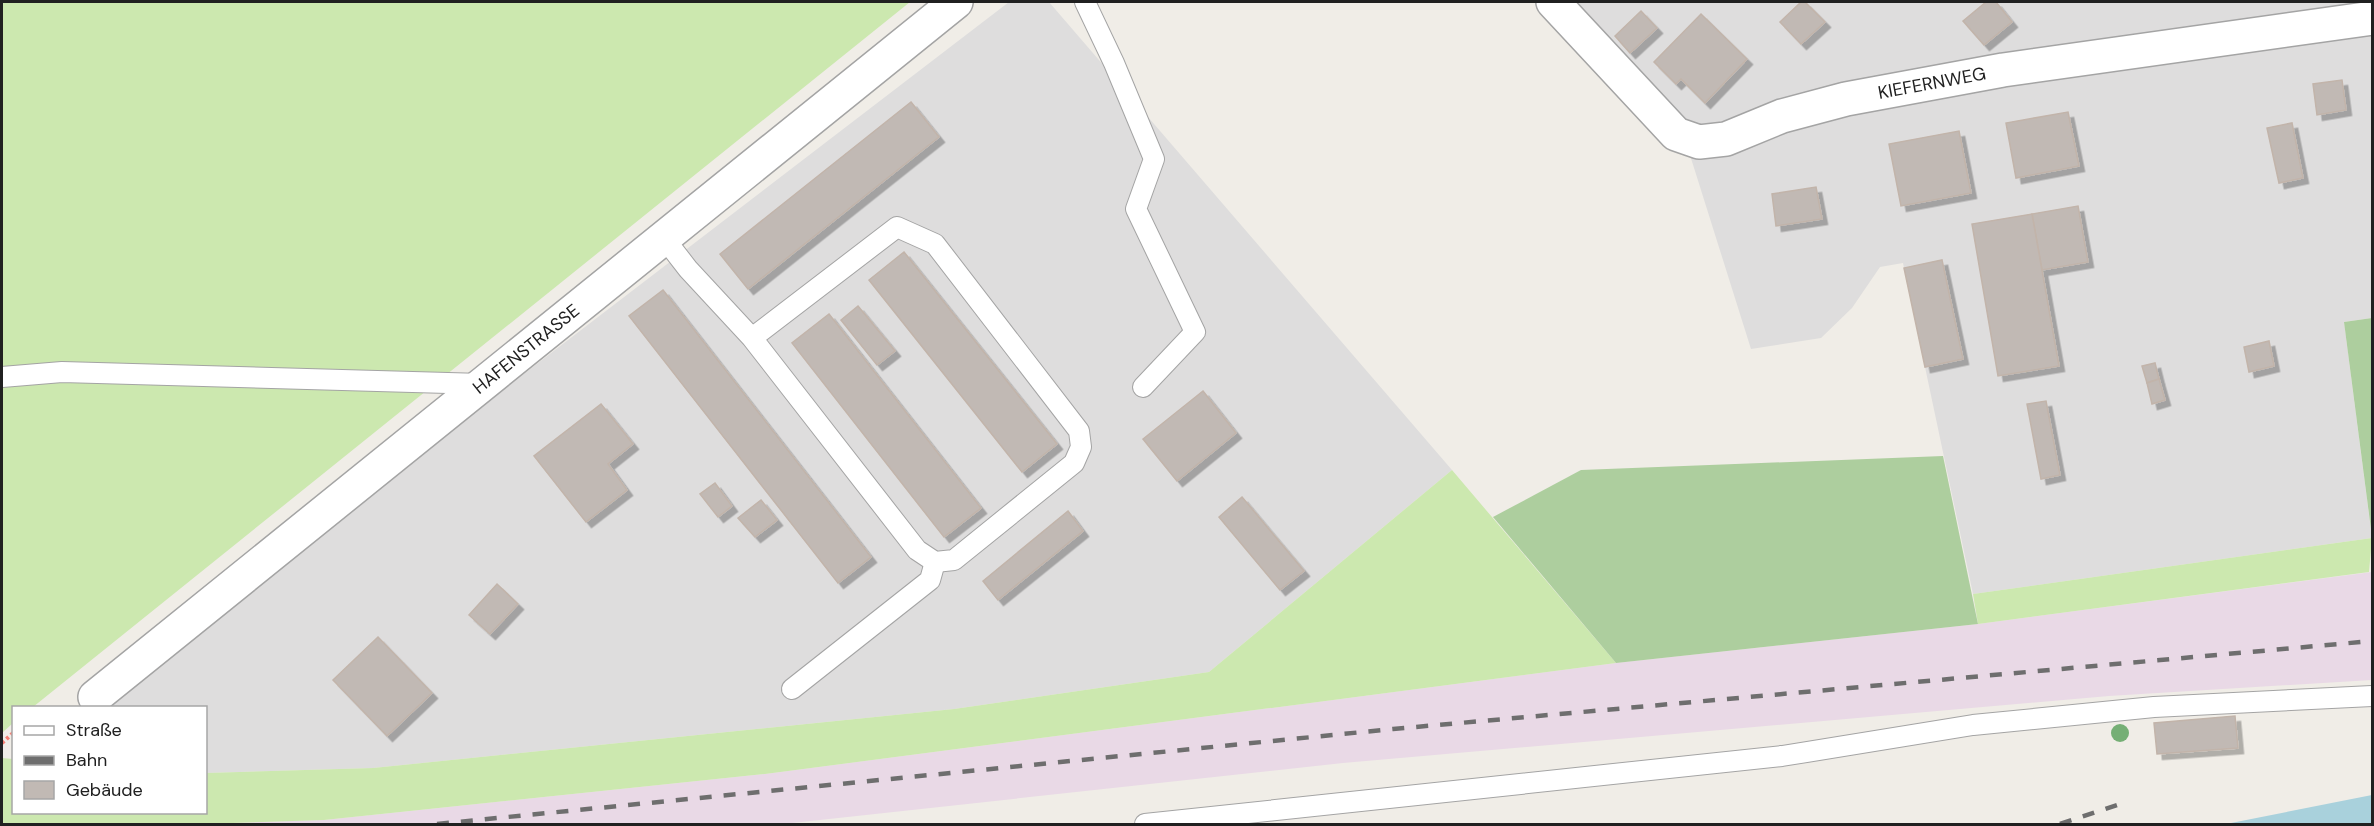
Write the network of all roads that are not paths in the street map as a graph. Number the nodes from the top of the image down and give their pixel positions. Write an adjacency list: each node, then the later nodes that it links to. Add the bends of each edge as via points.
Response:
1 (956, 2): 5 (street, HAFENSTRASSE)
2 (1085, 2): 9 (lane, via 1154,159 1136,209 1195,332)
3 (1553, 2): 4 (street, KIEFERNWEG, via 1676,134 1699,142 1726,139 1782,117 1880,93 2002,70)
4 (2373, 18)
5 (664, 238): 6 (lane); 8 (street, HAFENSTRASSE)
6 (752, 338): 10 (lane, via 917,550); 10 (lane, via 897,227 935,244 1079,431 1081,447 1074,463 954,560)
7 (2, 377): 8 (lane, via 62,372)
8 (483, 384): 13 (street, HAFENSTRASSE)
9 (1143, 387)
10 (935, 562): 11 (lane, via 930,580)
11 (792, 689)
12 (2373, 696): 14 (lane, via 2154,706 1973,725 1782,756)
13 (94, 697)
14 (1144, 825)

